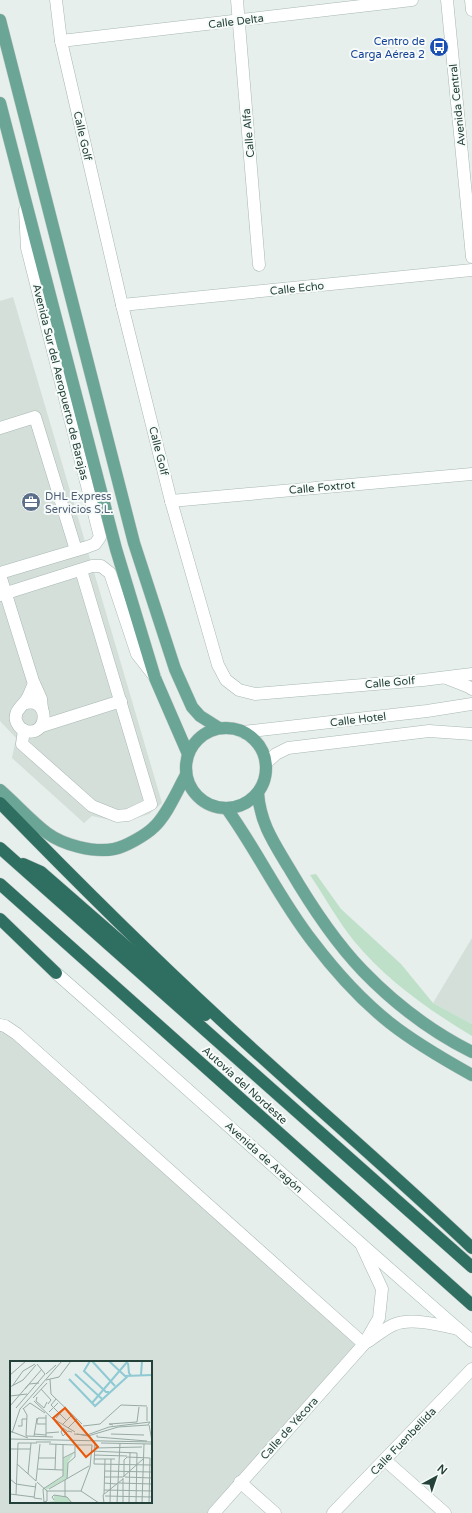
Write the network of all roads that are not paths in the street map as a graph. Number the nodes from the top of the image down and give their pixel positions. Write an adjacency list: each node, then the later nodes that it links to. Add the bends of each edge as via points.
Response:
1 (56, 0): 9 (street, Calle Golf)
2 (237, 0): 8 (street, Calle Alfa)
3 (412, 0): 8 (street, Calle Delta)
4 (447, 0): 12 (street, Avenida Central)
5 (471, 0): 6 (street)
6 (472, 10)
7 (0, 20): 33 (main road, via 134,543 175,669 192,707 200,716)
8 (239, 20): 9 (street, Calle Delta); 13 (street, Calle Alfa)
9 (61, 42): 15 (street, Calle Golf)
10 (0, 103): 11 (main road)
11 (24, 198): 19 (street, Avenida Sur del Aeropuerto de Barajas, via 27,248 100,536 95,544); 25 (main road, via 116,549)
12 (472, 257)
13 (259, 265)
14 (472, 270): 15 (street, Calle Echo)
15 (122, 305): 18 (street, Calle Golf)
16 (0, 428): 19 (street, via 35,417)
17 (472, 474): 18 (street, Calle Foxtrot)
18 (171, 501): 24 (street, Calle Golf, via 218,665 226,680 238,690 255,694)
19 (76, 550): 21 (street, Avenida Sur del Aeropuerto de Barajas)
20 (81, 570): 22 (street); 25 (street, via 101,566 110,573 137,654); 28 (street)
21 (0, 574): 22 (street, Avenida Sur del Aeropuerto de Barajas)
22 (3, 594): 26 (street, Avenida Sur del Aeropuerto de Barajas)
23 (472, 674): 24 (street, Calle Golf)
24 (445, 677): 27 (street, Calle Golf)
25 (155, 678): 37 (main road)
26 (34, 684): 29 (street); 31 (street, Avenida Sur del Aeropuerto de Barajas, via 41,699)
27 (472, 690)
28 (121, 701): 32 (street); 34 (street, via 151,804 128,815 117,816 92,806 22,744)
29 (23, 704): 31 (street, via 33,703); 34 (street, via 18,709 16,721)
30 (472, 704): 35 (street, Calle Hotel)
31 (42, 709): 32 (street)
32 (42, 726): 34 (street, via 37,730)
33 (219, 728): 35 (main road); 37 (main road, via 206,733 195,742)
34 (24, 730)
35 (243, 732): 38 (main road, via 254,739 262,750)
36 (472, 734): 38 (street, Calle Hotel, via 429,731 288,748)
37 (188, 754): 39 (main road, via 185,764)
38 (266, 762): 41 (main road, via 266,774)
39 (186, 775): 40 (main road, via 154,827 135,840 114,849 91,850 69,845 48,834); 43 (main road, via 197,797 217,808)
40 (0, 790)
41 (258, 793): 43 (main road, via 249,802); 51 (main road, via 265,828 330,930 363,971 405,1008 455,1044)
42 (0, 803): 54 (highway, via 221,1020)
43 (227, 809): 52 (main road, via 308,936 348,983 390,1023)
44 (0, 848): 45 (highway, Autovía del Nordeste)
45 (14, 860): 55 (highway, via 42,872 77,902); 56 (highway, Autovía del Nordeste)
46 (0, 884): 57 (highway, Autovía del Nordeste)
47 (0, 919): 49 (highway)
48 (0, 924): 49 (highway)
49 (56, 973): 53 (street, Avenida de Aragón)
50 (3, 1025): 60 (street, via 17,1034)
51 (472, 1052)
52 (472, 1075)
53 (362, 1246): 58 (street, Avenida de Aragón); 60 (street, Calle de Yécora, via 382,1289 379,1318)
54 (472, 1248)
55 (472, 1253)
56 (472, 1267)
57 (472, 1305)
58 (458, 1329): 59 (street, Avenida de Aragón); 60 (street, Calle de Yécora, via 427,1323 393,1324)
59 (472, 1341)
60 (364, 1344): 63 (street, Calle de Yécora)
61 (472, 1369): 62 (street, Calle Fuenbellida)
62 (386, 1460): 66 (street, Calle Fuenbellida); 67 (street)
63 (240, 1482): 64 (street, Calle de Yécora); 65 (street)
64 (214, 1513)
65 (275, 1513)
66 (333, 1513)
67 (445, 1513)

